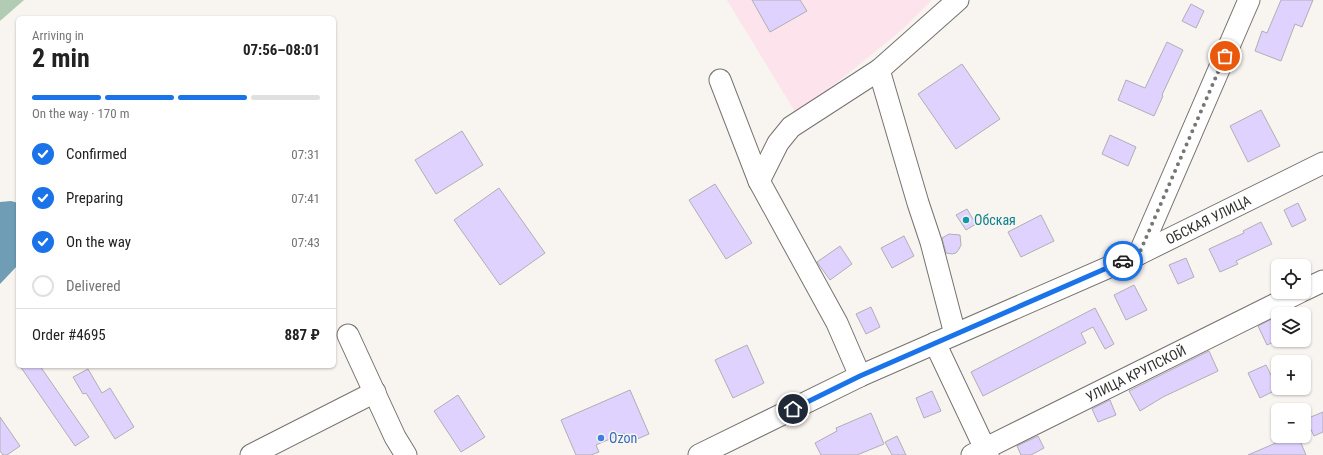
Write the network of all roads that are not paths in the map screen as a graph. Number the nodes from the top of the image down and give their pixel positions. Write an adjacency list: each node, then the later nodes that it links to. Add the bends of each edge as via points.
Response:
1 (958, 0): 3 (street)
2 (1250, 0): 7 (street)
3 (879, 70): 6 (street, via 791,127 778,143); 11 (street, via 931,242)
4 (720, 80): 6 (street)
5 (1323, 163): 7 (street, ОБСКАЯ УЛИЦА)
6 (759, 181): 14 (street, via 837,323)
7 (1139, 254): 11 (street, ОБСКАЯ УЛИЦА)
8 (1323, 281): 9 (street)
9 (1311, 287)
10 (1286, 299): 16 (street, УЛИЦА КРУПСКОЙ)
11 (955, 334): 13 (street, ОБСКАЯ УЛИЦА)
12 (348, 335): 15 (street)
13 (935, 343): 14 (street, ОБСКАЯ УЛИЦА); 16 (street)
14 (860, 376): 19 (street, ОБСКАЯ УЛИЦА)
15 (375, 392): 17 (street); 18 (street)
16 (982, 453)
17 (251, 455)
18 (406, 455)
19 (699, 455)

